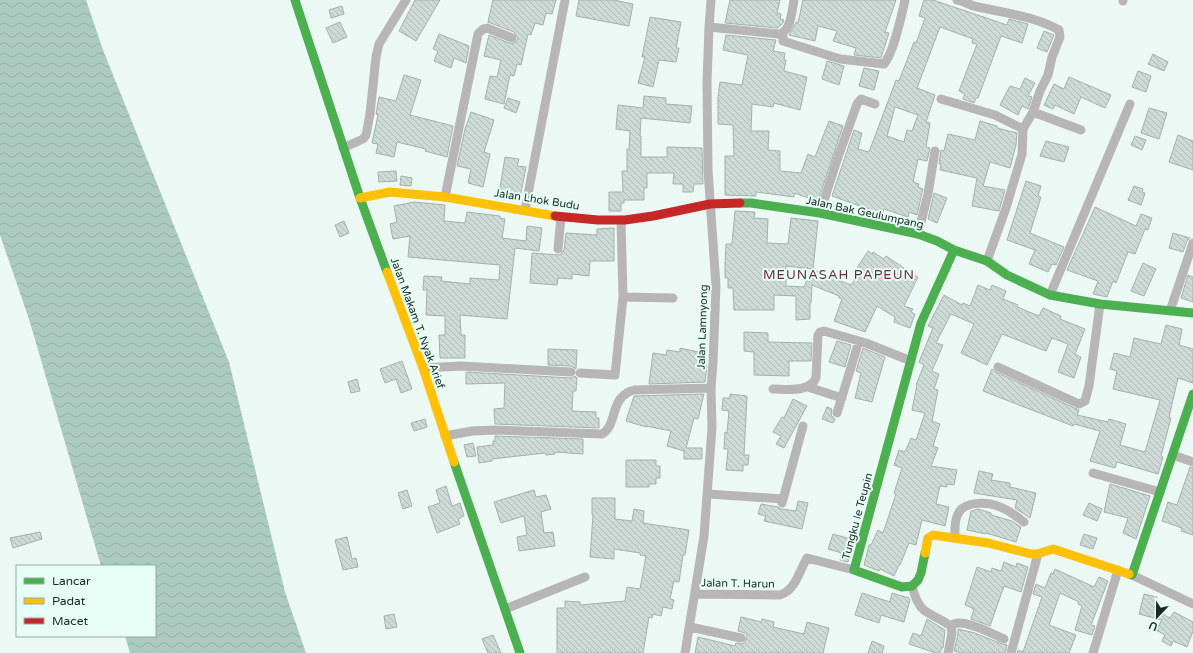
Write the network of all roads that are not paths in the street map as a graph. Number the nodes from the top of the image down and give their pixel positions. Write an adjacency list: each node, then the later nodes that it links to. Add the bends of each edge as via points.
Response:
1 (295, 0): 17 (street, Jalan Makam T. Nyak Arief)
2 (406, 0): 17 (street, via 379,44 366,135)
3 (565, 0): 22 (street)
4 (711, 0): 8 (street, Jalan Lamnyong)
5 (794, 0): 9 (street)
6 (905, 0): 9 (street, via 891,50 884,64 840,59 783,41)
7 (957, 0): 14 (street, via 976,7 1038,21 1059,30 1060,37 1048,76)
8 (709, 27): 9 (street); 21 (street, Jalan Lamnyong, via 707,82)
9 (783, 34)
10 (512, 38): 19 (street, via 487,28 483,28 478,34)
11 (941, 99): 15 (street, via 995,115)
12 (875, 104): 23 (street, via 861,99 857,104)
13 (1130, 104): 31 (street)
14 (1033, 112): 15 (street); 16 (street)
15 (1024, 129): 30 (street, via 1022,154)
16 (1081, 130)
17 (344, 148): 20 (street, Jalan Makam T. Nyak Arief)
18 (935, 151): 26 (street)
19 (446, 197): 20 (street, Jalan Lhok Budu, via 390,192); 22 (street, Jalan Lhok Budu)
20 (360, 198): 40 (street, Jalan Makam T. Nyak Arief)
21 (710, 204): 23 (street, Jalan Bak Geulumpang, via 751,202); 25 (street, Jalan Lhok Budu); 42 (street, Jalan Lamnyong, via 716,286)
22 (525, 210): 24 (street, Jalan Lhok Budu)
23 (820, 213): 26 (street, Jalan Bak Geulumpang)
24 (561, 217): 25 (street, Jalan Lhok Budu); 28 (street)
25 (621, 220): 32 (street)
26 (918, 234): 29 (street, Jalan Bak Geulumpang)
27 (1193, 243): 35 (street)
28 (558, 249)
29 (954, 250): 30 (street, Jalan Bak Geulumpang); 38 (street, Tungku Ie Teupin, via 922,323)
30 (987, 261): 31 (street, Jalan Bak Geulumpang, via 1007,275)
31 (1050, 295): 34 (street, Jalan Bak Geulumpang)
32 (623, 297): 33 (street); 40 (street, via 614,375 461,366)
33 (673, 298)
34 (1100, 304): 35 (street, Jalan Bak Geulumpang); 39 (street, via 1089,386 1084,401 1079,404)
35 (1170, 311): 36 (street, Jalan Bak Geulumpang)
36 (1193, 313)
37 (859, 341): 38 (street); 41 (street, via 829,332 820,332 816,378); 45 (street)
38 (911, 361): 58 (street, Tungku Ie Teupin)
39 (998, 367)
40 (423, 368): 49 (street, Jalan Makam T. Nyak Arief)
41 (808, 387): 43 (street); 45 (street)
42 (711, 388): 49 (street, via 634,390 620,399 608,427 602,434 495,430); 54 (street, Jalan Lamnyong, via 712,428)
43 (773, 389)
44 (1193, 394): 46 (street)
45 (842, 398): 47 (street)
46 (1191, 407): 50 (street)
47 (837, 413)
48 (803, 426): 54 (street, via 783,501)
49 (445, 436): 65 (street, Jalan Makam T. Nyak Arief)
50 (1172, 455): 51 (street); 53 (street)
51 (1193, 462)
52 (1093, 473): 53 (street)
53 (1160, 492): 60 (street)
54 (708, 494): 63 (street, Jalan Lamnyong)
55 (1024, 522): 56 (street, via 1000,507 979,503 970,505 961,508 957,514)
56 (954, 538): 57 (street); 62 (street, via 933,535 928,537 920,574)
57 (1038, 554): 59 (street, via 1053,549); 73 (street)
58 (854, 570): 62 (street, Tungku Ie Teupin, via 902,587); 63 (street, Jalan T. Harun, via 807,558 791,589 785,594)
59 (1118, 570): 60 (street); 74 (street)
60 (1132, 575): 64 (street)
61 (585, 577): 65 (street)
62 (912, 586): 66 (street, via 917,602 924,611)
63 (695, 594): 67 (street, Jalan Lamnyong)
64 (1193, 604)
65 (505, 609): 70 (street, Jalan Makam T. Nyak Arief)
66 (951, 626): 69 (street, via 956,622 965,623); 72 (street)
67 (690, 627): 68 (street); 71 (street, Jalan Lamnyong)
68 (741, 638)
69 (1004, 639)
70 (520, 653)
71 (685, 653)
72 (948, 653)
73 (1010, 653)
74 (1093, 653)

